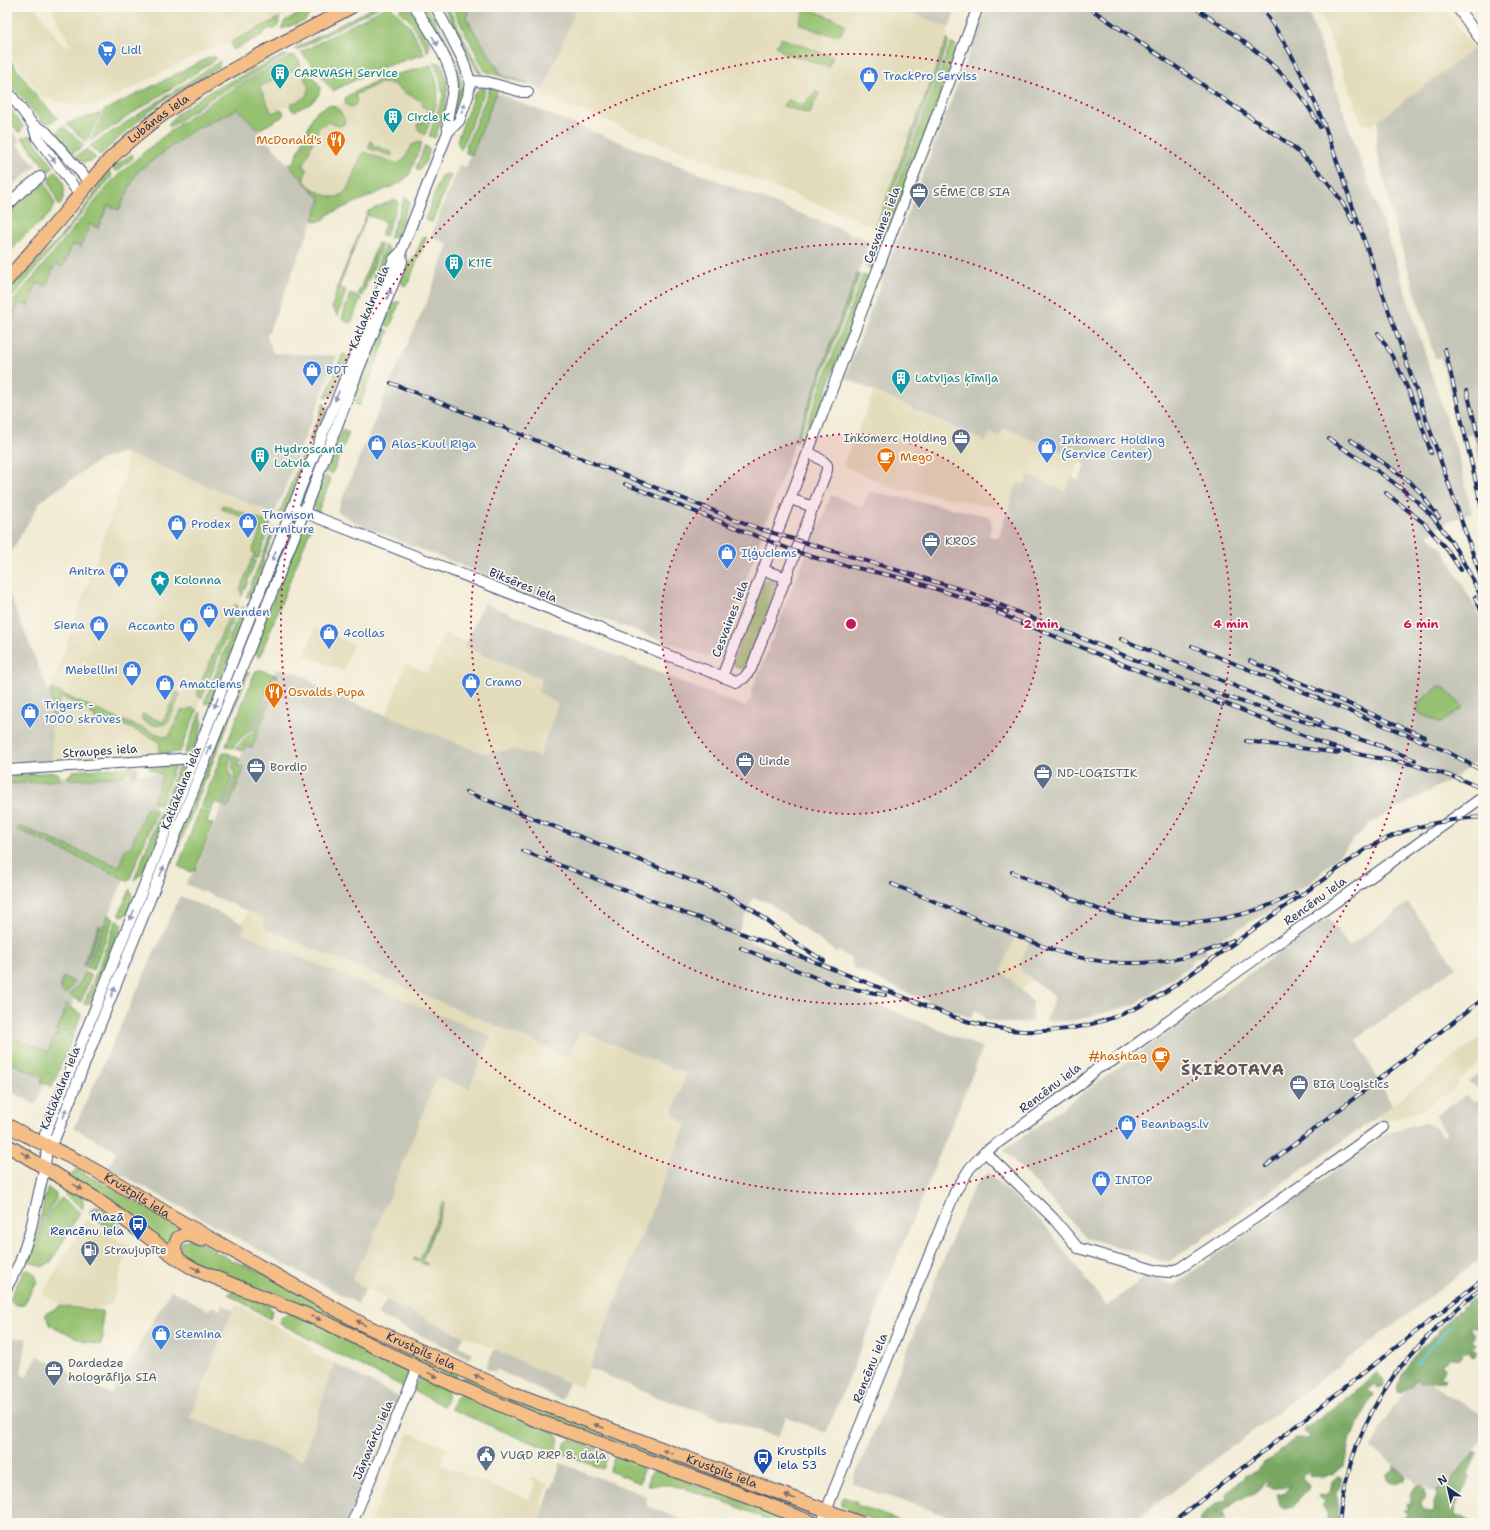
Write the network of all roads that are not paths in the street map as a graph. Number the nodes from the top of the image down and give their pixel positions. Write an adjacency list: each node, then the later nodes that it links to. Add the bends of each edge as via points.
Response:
1 (351, 7): 13 (main road, Lubānas iela, via 252,58 181,102 111,158)
2 (415, 7): 11 (street, Katlakalna iela, one-way to 11, via 451,74 453,84)
3 (436, 7): 7 (street, Katlakalna iela, via 463,60)
4 (978, 7): 18 (street, Cesvaines iela)
5 (1457, 7): 6 (street)
6 (1483, 43)
7 (470, 81): 9 (street, via 487,82); 11 (street, Katlakalna iela, one-way to 7, via 459,121)
8 (7, 90): 10 (street)
9 (528, 92)
10 (33, 125): 13 (street, via 46,132); 14 (street, one-way to 14, via 37,137)
11 (448, 132): 16 (street, Katlakalna iela)
12 (40, 177): 15 (street)
13 (90, 183): 14 (main road, Lubānas iela)
14 (80, 195): 17 (main road, Lubānas iela)
15 (7, 206)
16 (401, 252): 21 (street, Katlakalna iela, one-way to 21, via 394,259); 22 (street, Katlakalna iela, one-way to 16, via 402,262)
17 (7, 280)
18 (809, 452): 19 (street, Cesvaines iela); 20 (street, via 827,465)
19 (790, 499): 20 (street); 23 (street, Cesvaines iela)
20 (814, 506): 24 (street)
21 (292, 508): 22 (street, Biksēres iela); 26 (street, Katlakalna iela, one-way to 26)
22 (304, 512): 25 (street, Biksēres iela); 30 (street, Katlakalna iela, one-way to 22)
23 (763, 570): 24 (street, Cesvaines iela); 25 (street, Cesvaines iela)
24 (787, 578): 25 (street, Biksēres iela, via 751,669 744,678 736,682)
25 (722, 677)
26 (195, 758): 27 (street, Straupes iela); 29 (street, Katlakalna iela)
27 (7, 770)
28 (1483, 796): 35 (street, Rencēnu iela, via 1112,1062 1098,1068 1079,1085)
29 (169, 823): 30 (street); 34 (street, Katlakalna iela, one-way to 34, via 45,1134)
30 (179, 827): 34 (street, Katlakalna iela, one-way to 30, via 55,1138)
31 (7, 1125): 34 (main road, Krustpils iela)
32 (1382, 1127): 35 (street, via 1261,1214 1180,1268 1169,1272 1078,1248 1053,1218)
33 (7, 1144): 36 (main road, Krustpils iela, one-way to 36)
34 (47, 1147): 36 (street); 38 (main road, Krustpils iela, via 94,1170)
35 (985, 1152): 41 (street, Rencēnu iela, via 970,1168 955,1192)
36 (45, 1166): 37 (main road, Krustpils iela, one-way to 37, via 95,1198); 39 (street, via 30,1232 20,1262)
37 (178, 1259): 38 (main road, via 174,1252 174,1244 178,1238 186,1234); 40 (main road, Krustpils iela, one-way to 40, via 194,1269 327,1322)
38 (256, 1264): 41 (main road, Krustpils iela, one-way to 38, via 513,1393 364,1325)
39 (7, 1287)
40 (418, 1367): 42 (street, Jāņavārtu iela); 43 (main road, Krustpils iela, one-way to 43, via 536,1420)
41 (826, 1510): 44 (street, Rencēnu iela); 45 (main road, Krustpils iela)
42 (352, 1523)
43 (813, 1523)
44 (822, 1523)
45 (860, 1523)

